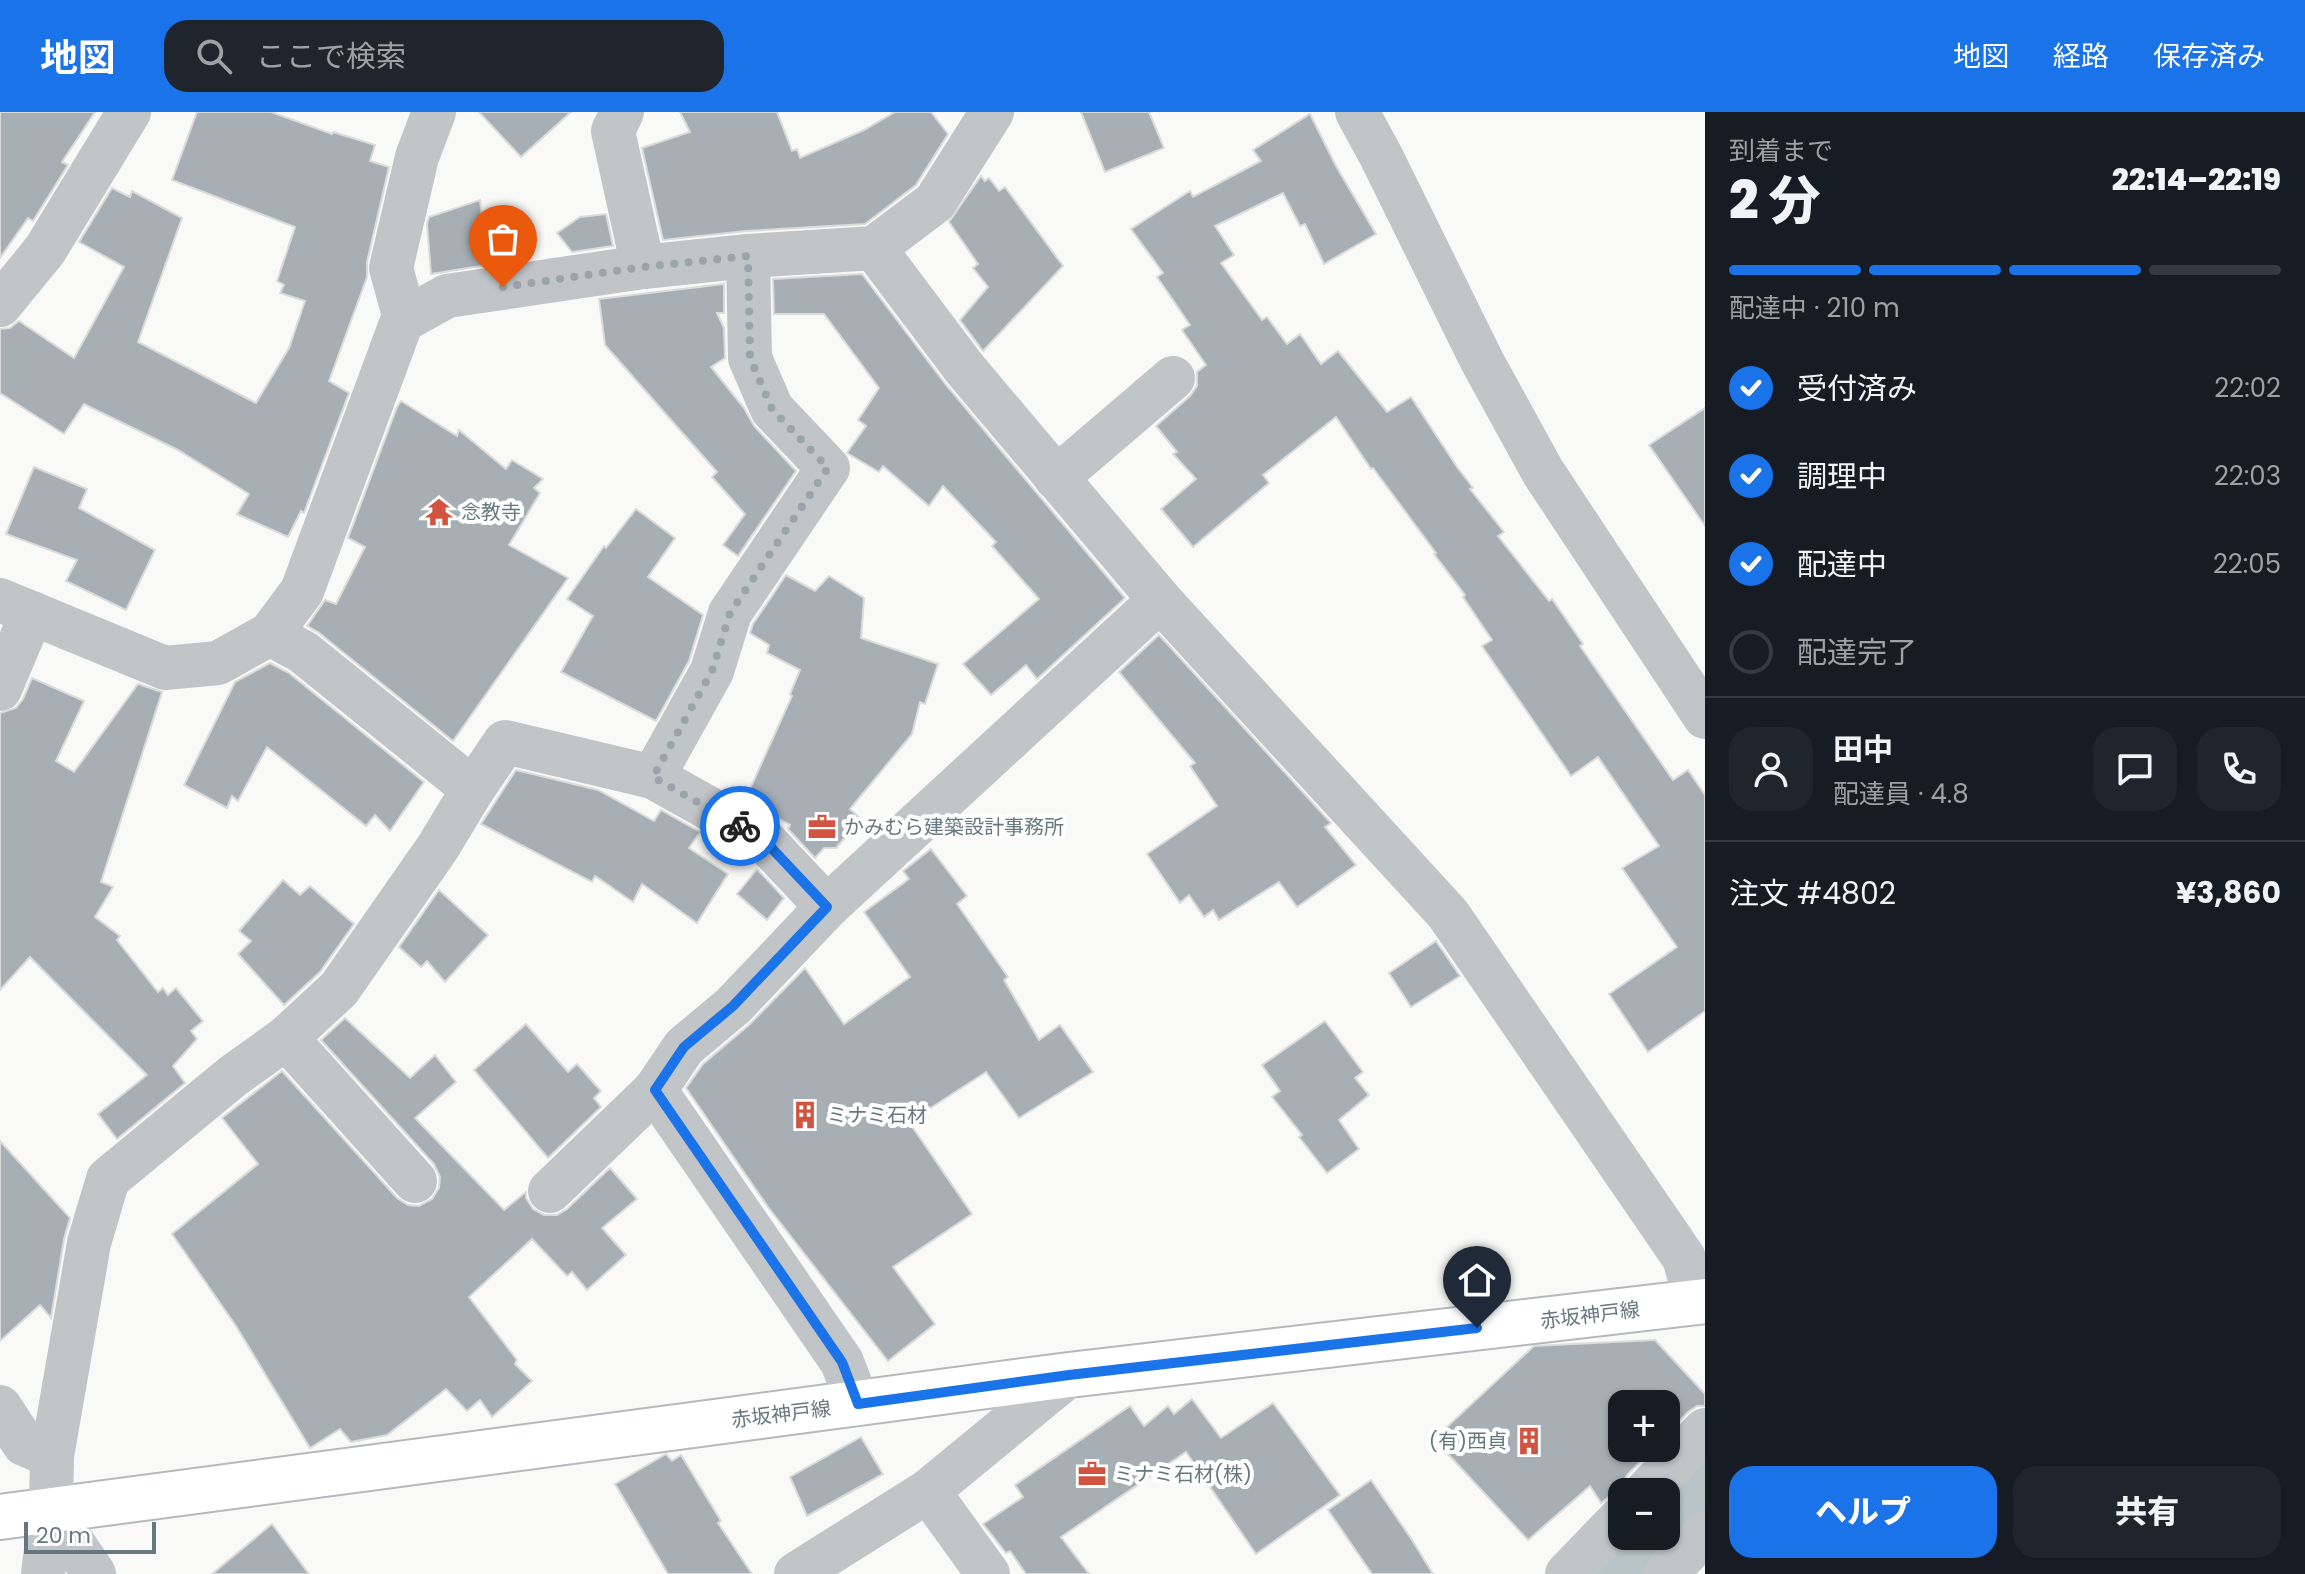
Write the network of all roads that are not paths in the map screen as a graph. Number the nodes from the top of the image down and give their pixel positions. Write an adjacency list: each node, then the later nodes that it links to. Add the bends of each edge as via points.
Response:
1 (129, 112): 9 (street, via 45,250)
2 (434, 112): 10 (street, via 417,157 391,268)
3 (622, 112): 8 (street, via 613,131)
4 (992, 112): 6 (street, via 935,202)
5 (1357, 112): 17 (street, via 1543,472)
6 (874, 248): 7 (street); 12 (street)
7 (748, 256): 8 (street); 18 (street, via 750,358 772,409 828,468 730,613 712,671)
8 (643, 267): 10 (street, via 447,296)
9 (0, 305)
10 (405, 319): 15 (street, via 302,591)
11 (1173, 378): 12 (street)
12 (1056, 478): 13 (street)
13 (1160, 600): 20 (street); 25 (street, via 1448,914 1684,1258)
14 (16, 606): 15 (street, via 165,668 218,663); 16 (street)
15 (270, 634): 19 (street, via 303,652)
16 (0, 689)
17 (1705, 717)
18 (653, 777): 19 (street, via 505,742); 20 (street, via 762,838)
19 (473, 789): 21 (street, via 339,989)
20 (827, 907): 22 (street, via 733,1006 684,1047)
21 (286, 1038): 23 (street); 30 (street, via 108,1179 89,1243)
22 (655, 1090): 24 (street); 27 (street, via 842,1362)
23 (415, 1181)
24 (550, 1191)
25 (1701, 1302): 26 (main road, 赤坂神戸線)
26 (1069, 1375): 27 (main road, 赤坂神戸線); 32 (street)
27 (858, 1404): 33 (main road, 赤坂神戸線)
28 (0, 1407): 30 (street, via 24,1444)
29 (1705, 1430): 31 (street)
30 (52, 1456): 33 (street)
31 (1659, 1478)
32 (928, 1491): 39 (street); 40 (street)
33 (51, 1510): 34 (main road, 赤坂神戸線); 37 (street); 38 (street)
34 (0, 1517)
35 (1608, 1532): 41 (street)
36 (1705, 1533): 42 (street)
37 (43, 1574)
38 (94, 1574)
39 (796, 1574)
40 (988, 1574)
41 (1567, 1574)
42 (1666, 1574)

